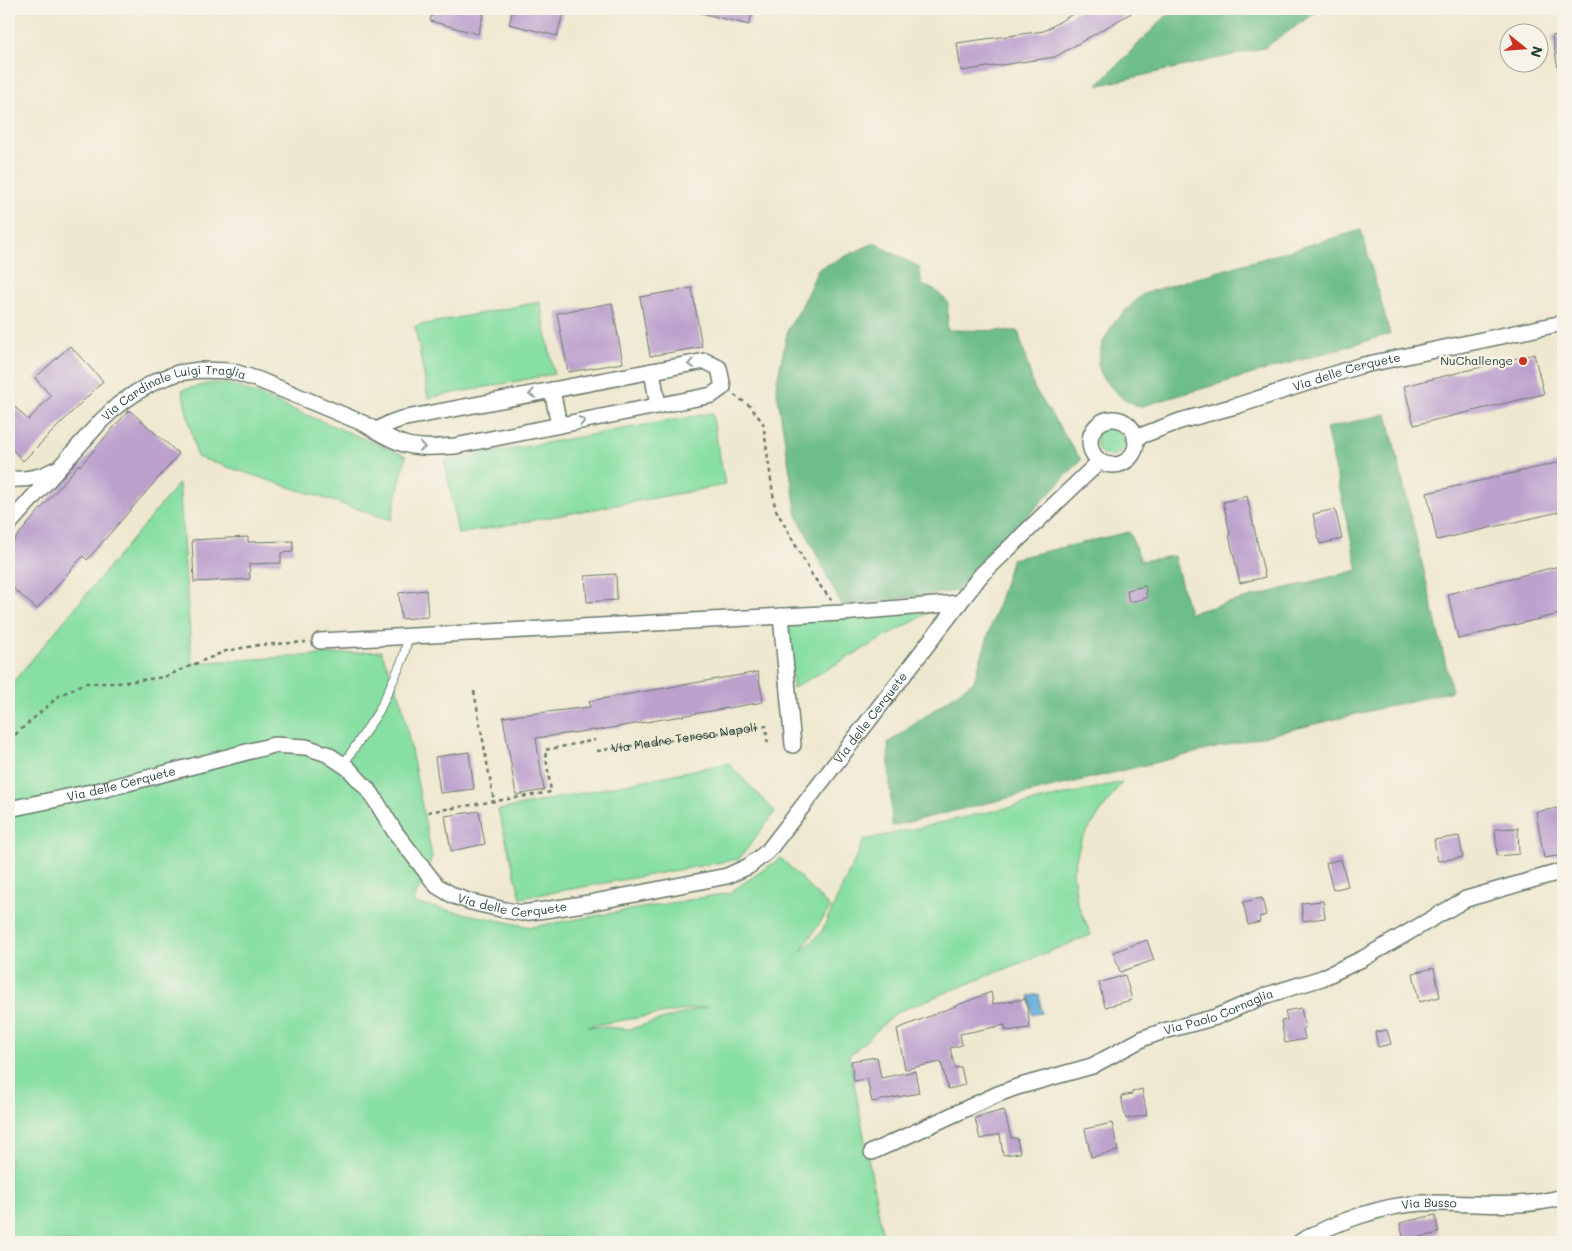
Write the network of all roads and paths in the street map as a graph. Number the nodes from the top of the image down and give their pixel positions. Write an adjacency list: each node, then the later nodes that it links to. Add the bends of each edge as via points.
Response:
1 (1563, 323): 8 (street, Via delle Cerquete, via 1359,366)
2 (652, 372): 3 (street, one-way to 2, via 719,368 705,361); 4 (street); 5 (street)
3 (723, 387): 5 (street, Via Cardinale Luigi Traglia, via 712,395); 14 (path, via 750,406 763,423 775,508 812,575)
4 (552, 390): 6 (street); 7 (street, one-way to 7, via 401,419)
5 (658, 406): 6 (street, Via Cardinale Luigi Traglia, one-way to 5)
6 (559, 426): 7 (street, Via Cardinale Luigi Traglia, one-way to 6, via 403,444 430,448)
7 (377, 430): 10 (street, Via Cardinale Luigi Traglia, via 259,380 231,371 200,370 178,373 156,382 118,405)
8 (1135, 438): 9 (street, via 1132,455 1125,461 1117,465); 9 (street, via 1126,423 1118,420 1100,423 1090,437 1090,446)
9 (1100, 461): 13 (street, Via delle Cerquete, via 981,575)
10 (60, 467): 11 (street, via 37,477); 12 (street, Via Cardinale Luigi Traglia)
11 (9, 479)
12 (10, 518)
13 (959, 603): 14 (street); 24 (street, Via delle Cerquete, via 768,851 749,866 728,876 522,913 470,902 437,886 395,832 371,793)
14 (841, 612): 15 (street)
15 (781, 616): 16 (street); 21 (street)
16 (408, 637): 17 (street); 24 (lane, via 403,659 379,711)
17 (320, 641): 19 (path, via 258,645 226,651 164,677 85,683 60,695)
18 (474, 691): 25 (path)
19 (9, 740)
20 (595, 740): 25 (path, Via Madre Teresa Napoli, via 545,750 551,792)
21 (793, 745)
22 (768, 747): 23 (path, Via Madre Teresa Napoli, via 766,726)
23 (597, 751)
24 (343, 765): 26 (street, Via delle Cerquete, via 328,754 306,747 274,745 101,790)
25 (494, 801): 27 (path, Via Madre Teresa Napoli)
26 (9, 809)
27 (428, 812)
28 (1563, 870): 29 (street, Via Paolo Cornaglia, via 1466,899 1364,958 1322,978 1264,996 1216,1017 1144,1038 1092,1066 1016,1087)
29 (872, 1152)
30 (1563, 1197): 31 (street, Via Busso, via 1521,1204 1399,1206 1332,1225)
31 (1300, 1242)

